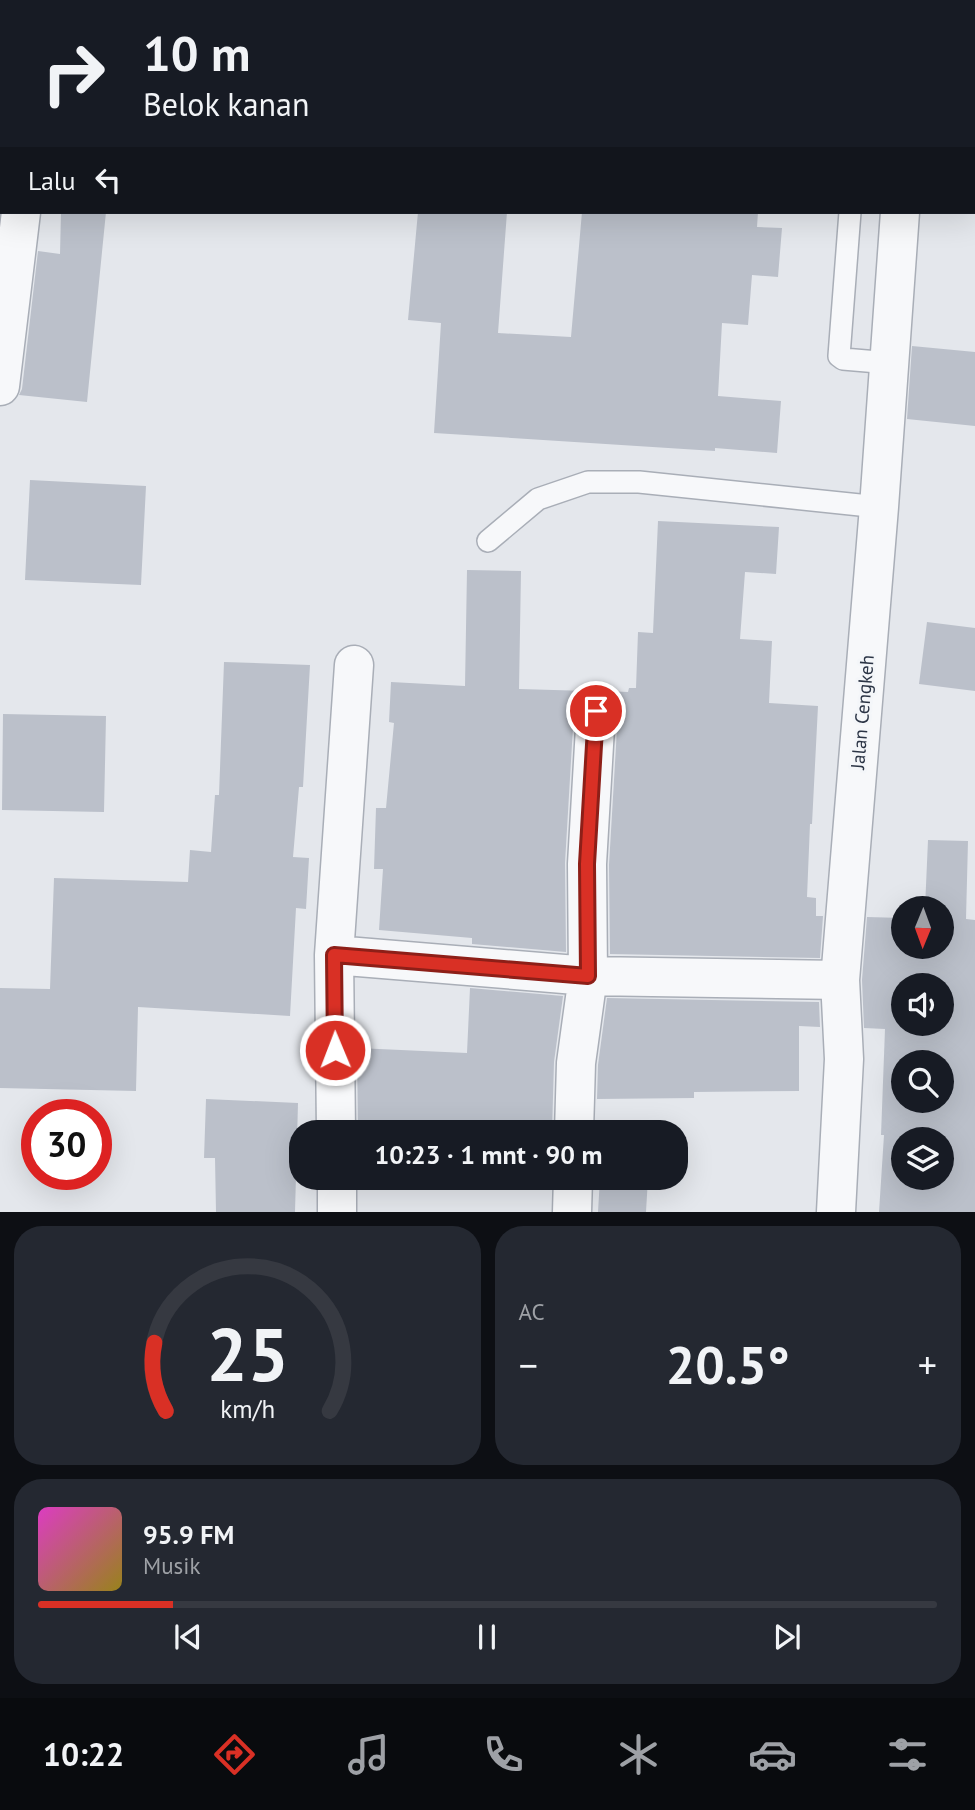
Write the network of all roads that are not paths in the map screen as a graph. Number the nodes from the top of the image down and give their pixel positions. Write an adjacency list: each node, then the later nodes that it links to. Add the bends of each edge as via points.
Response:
1 (21, 214): 5 (street)
2 (850, 214): 4 (lane, via 839,356)
3 (900, 214): 4 (street, Jalan Cengkeh)
4 (890, 363): 6 (street, Jalan Cengkeh)
5 (0, 386)
6 (879, 507): 7 (lane, via 639,482 588,482 538,499); 12 (street, Jalan Cengkeh)
7 (488, 541)
8 (354, 666): 10 (street)
9 (596, 711): 11 (street, via 587,864)
10 (334, 955): 11 (street); 13 (street)
11 (588, 976): 12 (street); 14 (street, via 576,1063)
12 (840, 980): 19 (street, Jalan Cengkeh, via 844,1059)
13 (336, 1120)
14 (575, 1120)
15 (337, 1190): 17 (street)
16 (573, 1190): 18 (street)
17 (337, 1212)
18 (572, 1212)
19 (836, 1212)

